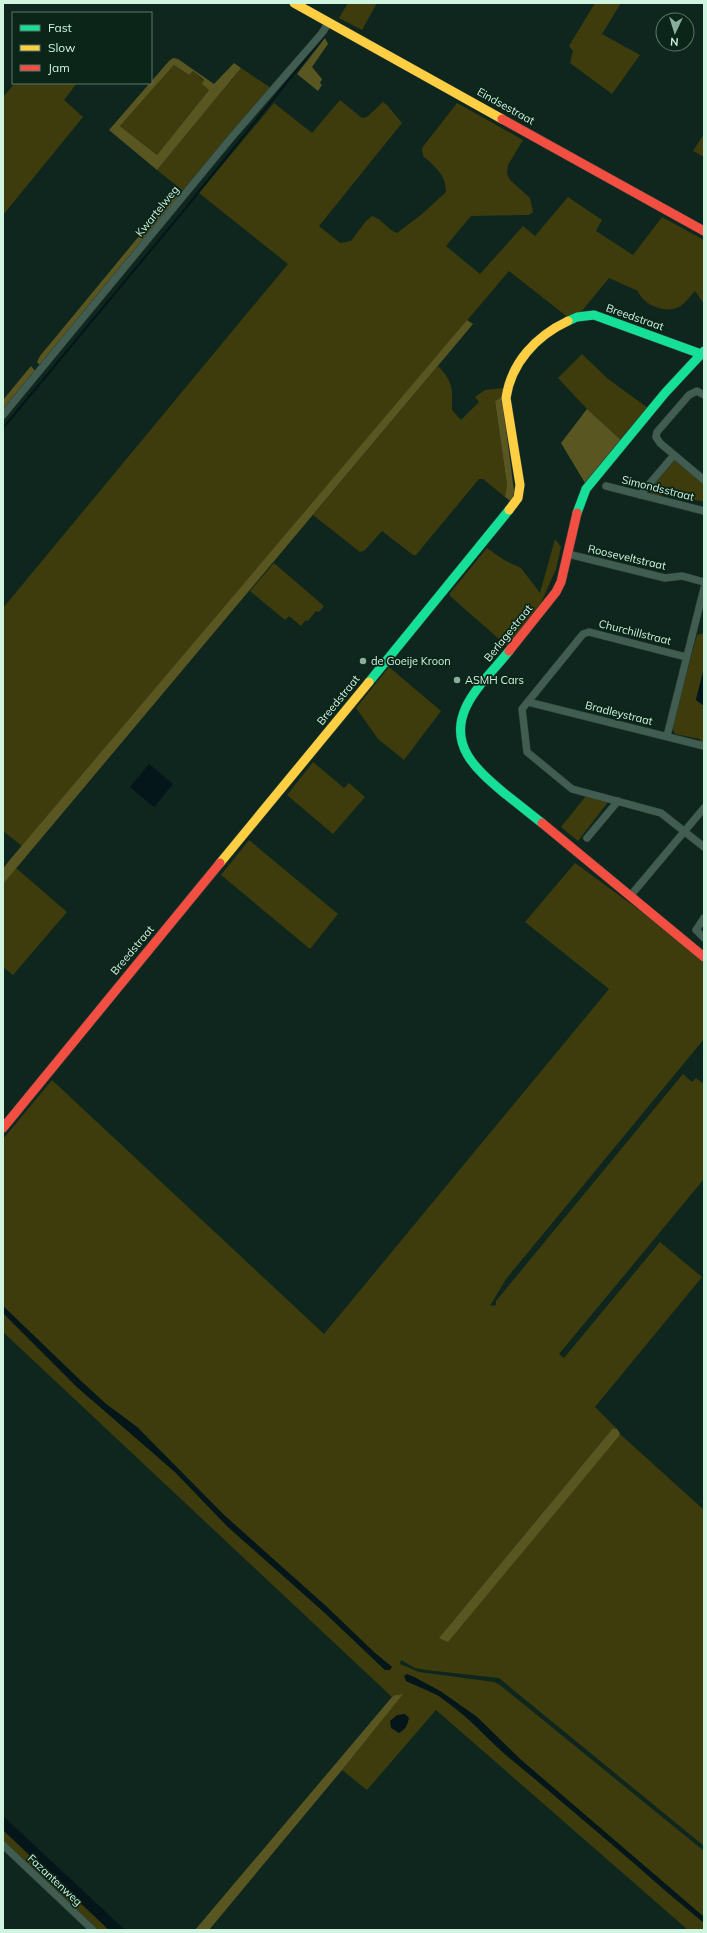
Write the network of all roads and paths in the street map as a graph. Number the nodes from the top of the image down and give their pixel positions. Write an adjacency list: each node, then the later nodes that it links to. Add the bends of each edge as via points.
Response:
1 (294, 3): 2 (street, Eindsestraat)
2 (329, 22): 3 (street, Eindsestraat); 6 (street, Kwartelweg)
3 (704, 231)
4 (703, 353): 12 (street, Berlagestraat, via 665,393 586,488); 28 (street, Breedstraat, via 594,315 566,322 535,344 510,377 506,389 520,485 518,498 514,504)
5 (704, 395): 7 (street, via 697,391 689,395 657,432 657,440)
6 (3, 415)
7 (674, 455): 8 (street); 10 (street)
8 (704, 480)
9 (606, 486): 10 (street, Simondsstraat)
10 (640, 495): 11 (street, Simondsstraat)
11 (704, 511)
12 (568, 554): 13 (street, Rooseveltstraat, via 665,578 682,576); 24 (street, Berlagestraat, via 561,582 551,599 466,705 460,730 461,740 466,756 481,774)
13 (704, 582)
14 (704, 588): 15 (street)
15 (686, 657): 16 (street, Churchillstraat, via 589,632 583,634); 17 (street)
16 (528, 702): 17 (street, Bradleystraat); 19 (street, Churchillstraat, via 522,709 527,752 572,789)
17 (667, 736): 18 (street, Bradleystraat)
18 (704, 746)
19 (618, 801): 21 (street, Churchillstraat, via 661,812); 22 (street)
20 (704, 808): 21 (street)
21 (685, 832): 23 (street, Churchillstraat); 24 (street)
22 (587, 838)
23 (704, 847)
24 (632, 895): 27 (street, Berlagestraat)
25 (704, 918): 26 (street, via 696,930)
26 (704, 938)
27 (704, 957)
28 (3, 1128)
29 (3, 1846): 30 (street, Fazantenweg)
30 (93, 1930)

